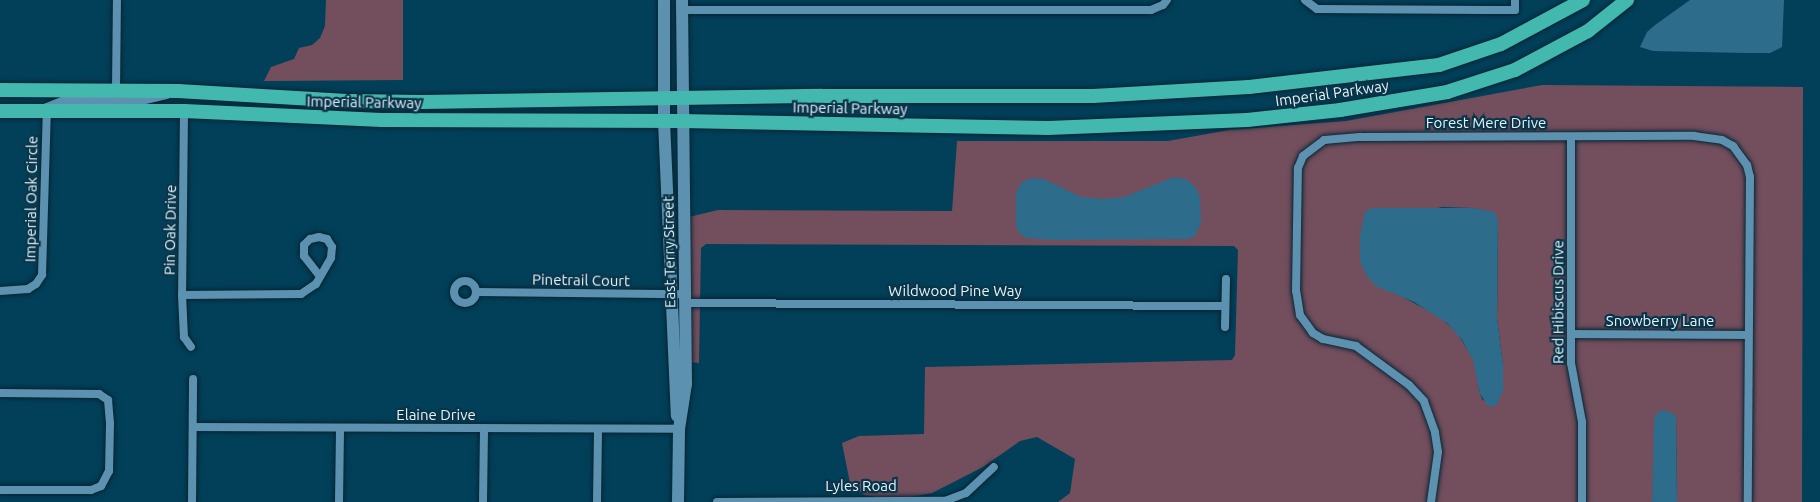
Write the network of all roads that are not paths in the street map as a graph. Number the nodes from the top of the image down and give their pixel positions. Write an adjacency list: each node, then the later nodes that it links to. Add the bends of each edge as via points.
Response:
1 (117, 0): 11 (street)
2 (664, 0): 13 (street)
3 (1167, 0): 8 (street, via 1151,10)
4 (1515, 0): 9 (street, via 1515,10)
5 (1583, 0): 14 (main road, Imperial Parkway, via 1501,44 1439,65 1249,87 1093,96)
6 (1627, 0): 19 (main road, Imperial Parkway, via 1587,31 1515,70 1447,92 1340,110 1247,120 1048,128)
7 (1306, 2): 9 (street, via 1317,9)
8 (682, 5): 14 (street, East Terry Street)
9 (1409, 5)
10 (0, 90): 11 (main road, Imperial Parkway)
11 (116, 90): 12 (main road, Imperial Parkway)
12 (178, 91): 13 (main road, Imperial Parkway, via 347,101); 16 (street, Imperial Parkway, via 141,101 64,100 49,105)
13 (664, 98): 14 (main road, Imperial Parkway); 18 (street)
14 (682, 98): 19 (street, East Terry Street)
15 (0, 111): 16 (main road, Imperial Parkway)
16 (46, 111): 17 (main road, Imperial Parkway); 23 (street, Imperial Oak Circle, via 42,275 28,289)
17 (184, 111): 18 (main road, Imperial Parkway, via 382,120); 26 (street, Pin Oak Drive)
18 (664, 121): 19 (main road, Imperial Parkway); 25 (street)
19 (682, 121): 27 (street, East Terry Street)
20 (1571, 137): 30 (street, Red Hibiscus Drive); 31 (street, Forest Mere Drive, via 1710,137 1733,146 1741,154 1750,177); 48 (street, Forest Mere Drive, via 1337,137 1312,146 1298,168 1296,291 1300,315 1323,339 1365,351 1424,401 1436,432 1438,452)
21 (319, 275): 26 (street, via 316,284 301,294)
22 (1226, 279): 28 (street)
23 (0, 291)
24 (477, 292): 25 (street, Pinetrail Court)
25 (671, 294): 27 (street, Pinetrail Court); 39 (street)
26 (183, 295): 32 (street, Pin Oak Drive, via 184,337)
27 (685, 298): 28 (street, Wildwood Pine Way); 39 (street, East Terry Street, via 686,384)
28 (1225, 306): 29 (street)
29 (1225, 327)
30 (1571, 334): 31 (street, Snowberry Lane); 49 (street, Red Hibiscus Drive, via 1572,375 1582,422)
31 (1748, 335): 50 (street, Forest Mere Drive)
32 (190, 347)
33 (193, 379): 35 (street)
34 (0, 393): 41 (street, via 89,392 108,400 109,471 101,486 91,490)
35 (193, 427): 36 (street, Elaine Drive); 42 (street)
36 (340, 428): 37 (street, Elaine Drive); 43 (street)
37 (484, 428): 38 (street, Elaine Drive); 44 (street)
38 (598, 429): 39 (street, Elaine Drive); 45 (street)
39 (679, 429): 46 (street, East Terry Street)
40 (993, 467): 47 (street, Lyles Road, via 966,493 945,501)
41 (0, 490)
42 (192, 502)
43 (339, 502)
44 (483, 502)
45 (597, 502)
46 (678, 502)
47 (717, 502)
48 (1431, 502)
49 (1582, 502)
50 (1748, 502)

